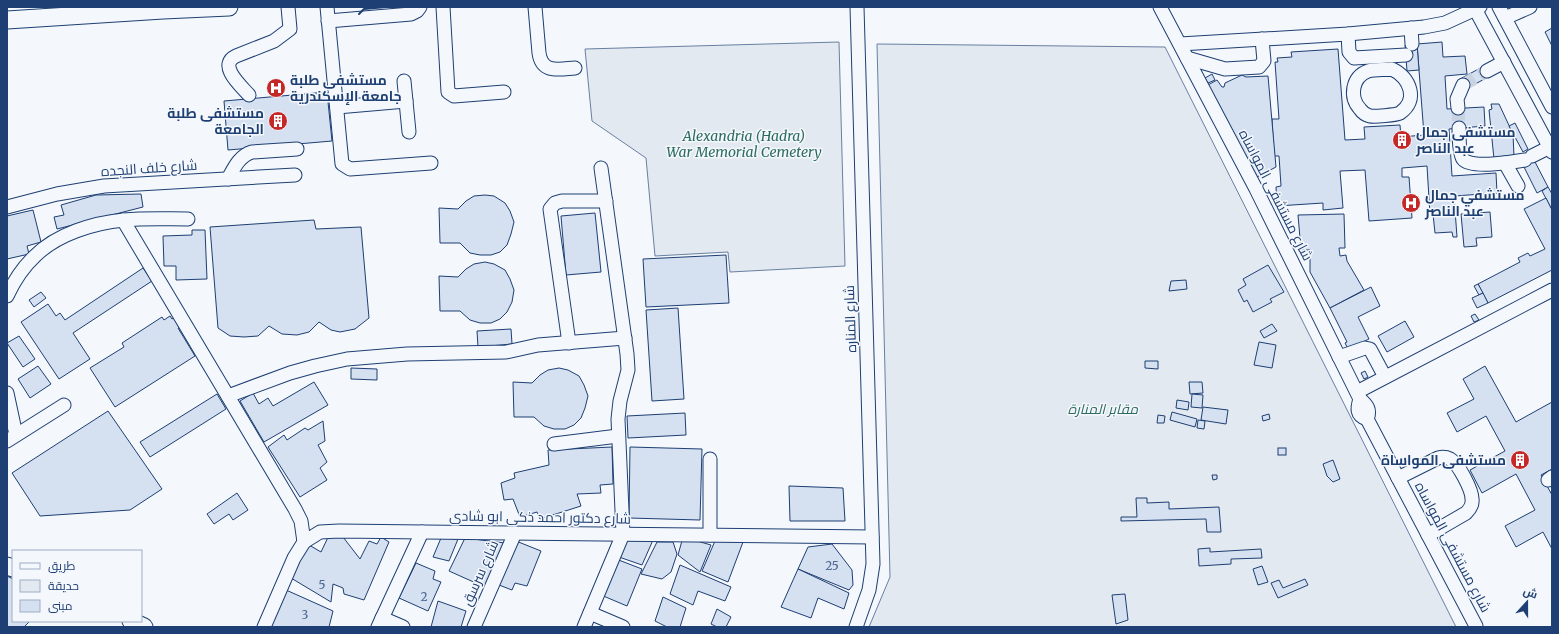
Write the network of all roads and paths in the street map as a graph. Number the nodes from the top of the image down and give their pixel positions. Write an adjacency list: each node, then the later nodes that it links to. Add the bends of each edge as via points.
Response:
1 (230, 7): 12 (main road)
2 (288, 7): 27 (street, via 290,29 274,41 236,56 230,62 231,75)
3 (327, 7): 13 (street)
4 (420, 7): 13 (street, via 411,14)
5 (443, 7): 26 (street, via 448,92 454,96)
6 (535, 7): 21 (street, via 539,53 543,65 556,69)
7 (857, 7): 66 (street, شارع المناره)
8 (1160, 7): 17 (street, شارع مستشفى المواساه)
9 (1530, 7): 11 (street)
10 (1477, 8): 14 (street, via 1445,23); 20 (street)
11 (1502, 12): 30 (street)
12 (7, 20)
13 (328, 21): 29 (street)
14 (1411, 28): 15 (street); 18 (street, via 1409,50)
15 (1348, 34): 16 (street); 18 (street, via 1350,56)
16 (1262, 39): 17 (street); 19 (street, via 1264,61 1259,67 1225,69)
17 (1180, 44): 19 (street, شارع مستشفى المواساه)
18 (1379, 57): 22 (street)
19 (1187, 58): 50 (street, شارع مستشفى المواساه, via 1256,189)
20 (1504, 62): 23 (street); 35 (street)
21 (575, 68)
22 (1380, 70): 22 (street, via 1369,71 1356,81 1353,89 1356,106 1369,116 1398,114 1409,102 1410,86 1400,73 1392,69)
23 (1487, 71)
24 (404, 81): 28 (street)
25 (1463, 85): 31 (street, via 1457,98)
26 (504, 92)
27 (249, 95)
28 (406, 101): 29 (street); 33 (street)
29 (336, 107): 36 (street, via 342,164 347,168)
30 (1552, 107)
31 (1458, 108)
32 (1459, 128): 37 (street, via 1463,159 1491,165)
33 (410, 132)
34 (296, 149): 40 (street, via 246,154)
35 (1551, 149): 37 (street)
36 (431, 163)
37 (1505, 163): 41 (street)
38 (601, 168): 42 (street)
39 (296, 175): 40 (street, شارع خلف النجده)
40 (228, 179): 43 (street, شارع خلف النجده, via 104,186 57,194)
41 (1518, 186)
42 (606, 201): 48 (street); 49 (street, via 562,201 555,203 550,209)
43 (7, 207)
44 (188, 219): 45 (street)
45 (123, 220): 47 (street, via 93,225 51,244 23,269); 54 (street)
46 (1552, 290): 51 (street)
47 (7, 296)
48 (625, 338): 49 (street); 56 (street, via 628,370 620,401)
49 (569, 343): 54 (street, via 538,345 506,352 408,354 347,359 290,373)
50 (1339, 357): 51 (street, via 1365,348 1370,349); 53 (street, شارع مستشفى المواساه)
51 (1385, 377): 53 (street)
52 (7, 393): 57 (street)
53 (1358, 395): 60 (street, شارع مستشفى المواساه, via 1358,412 1361,417 1367,419)
54 (228, 396): 67 (street, via 295,509 301,521)
55 (64, 405): 57 (street)
56 (618, 436): 58 (street); 63 (street)
57 (12, 438)
58 (554, 444)
59 (710, 459): 64 (street)
60 (1398, 478): 65 (street, شارع مستشفى المواساه); 65 (street, via 1445,457 1456,464 1460,471 1471,492 1471,508)
61 (422, 532): 62 (street, شارع دكتور احمد ذكى ابو شادى); 67 (street, شارع دكتور احمد ذكى ابو شادى, via 331,531 320,532); 70 (street)
62 (515, 533): 63 (street, شارع دكتور احمد ذكى ابو شادى); 75 (street, شارع سرسق)
63 (624, 534): 64 (street, شارع دكتور احمد ذكى ابو شادى); 68 (street)
64 (710, 535): 66 (street, شارع دكتور احمد ذكى ابو شادى)
65 (1428, 535): 71 (street, شارع مستشفى المواساه)
66 (872, 537): 78 (street, شارع المناره, via 872,577 866,603)
67 (304, 542): 73 (street, شارع دكتور احمد ذكى ابو شادى, via 294,558)
68 (590, 613): 76 (street); 77 (street)
69 (133, 622): 72 (main road)
70 (380, 622): 74 (street)
71 (1476, 626)
72 (144, 627)
73 (264, 627)
74 (403, 627)
75 (474, 627)
76 (584, 627)
77 (623, 627)
78 (856, 627)

